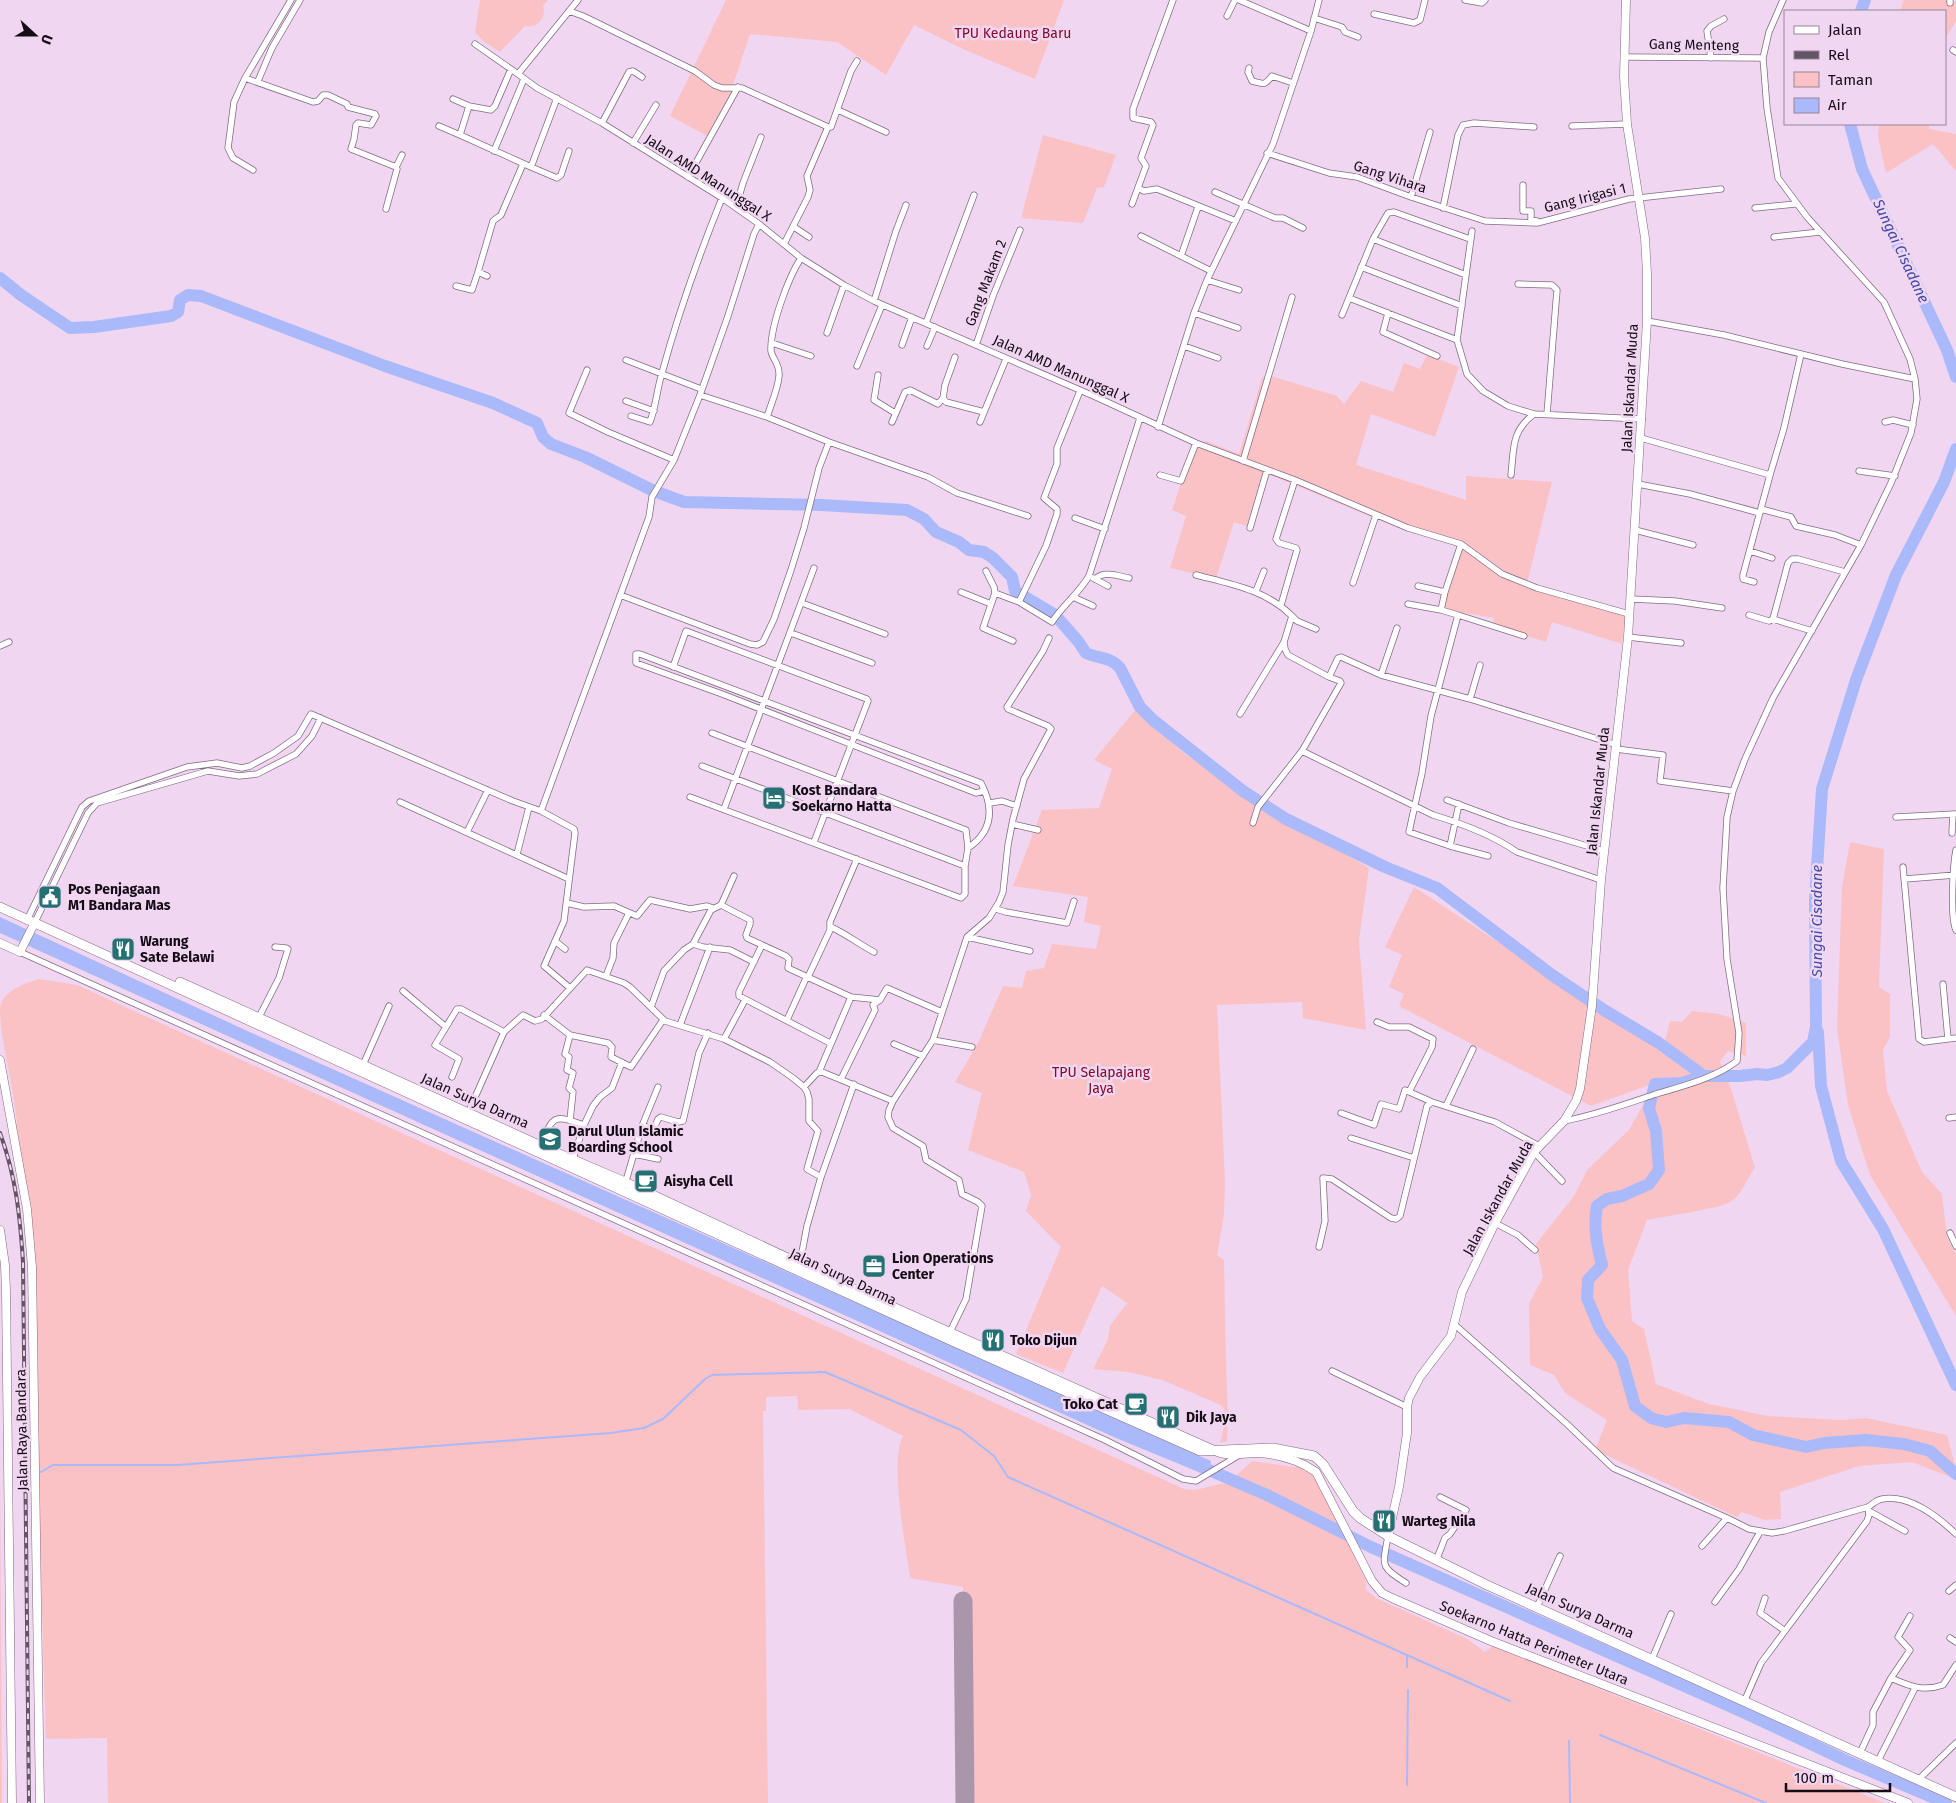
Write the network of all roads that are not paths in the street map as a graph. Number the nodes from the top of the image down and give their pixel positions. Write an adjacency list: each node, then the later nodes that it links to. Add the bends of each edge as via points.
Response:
1 (290, 0): 29 (street)
2 (300, 0): 31 (street, via 272,48)
3 (578, 0): 13 (street)
4 (1173, 0): 60 (street, via 1133,110 1133,118 1153,125 1141,158 1146,166)
5 (1234, 0): 15 (street)
6 (1238, 0): 18 (street)
7 (1319, 0): 16 (street)
8 (1426, 0): 14 (street, via 1420,20 1414,23)
9 (1465, 0): 10 (street, via 1482,3)
10 (1485, 0)
11 (1626, 0): 21 (street, Jalan Iskandar Muda)
12 (1783, 0): 23 (street, via 1769,32)
13 (569, 11): 27 (street); 33 (street, via 695,71 714,85)
14 (1374, 14)
15 (1227, 16)
16 (1314, 18): 18 (street); 19 (street)
17 (1724, 19): 22 (street, via 1707,31)
18 (1311, 30): 32 (street)
19 (1358, 36)
20 (474, 44): 26 (street, Jalan AMD Manunggal X)
21 (1624, 57): 22 (street, Gang Menteng); 40 (street, Jalan Iskandar Muda)
22 (1711, 58): 23 (street, Gang Menteng)
23 (1763, 58): 69 (street, via 1777,175)
24 (857, 61): 38 (street)
25 (1249, 68): 32 (street, via 1252,81 1265,84 1272,76)
26 (511, 69): 27 (street, Jalan AMD Manunggal X); 37 (street, via 491,110)
27 (518, 74): 30 (street, Jalan AMD Manunggal X)
28 (642, 77): 39 (street, via 629,72)
29 (245, 78): 31 (street); 57 (street, via 234,102 228,148 233,158)
30 (524, 79): 34 (street, Jalan AMD Manunggal X); 51 (street)
31 (258, 81): 55 (street, via 314,102 328,95 348,107 375,114 371,125 356,125 351,149)
32 (1293, 82): 50 (street)
33 (738, 87): 43 (street); 58 (street)
34 (557, 98): 39 (street, Jalan AMD Manunggal X); 56 (street)
35 (453, 99): 37 (street)
36 (656, 104): 49 (street)
37 (469, 106): 47 (street)
38 (838, 110): 43 (street, via 831,127); 45 (street)
39 (602, 123): 49 (street, Jalan AMD Manunggal X)
40 (1627, 124): 42 (street); 63 (street, Jalan Iskandar Muda)
41 (438, 126): 47 (street)
42 (1572, 126)
43 (828, 127): 80 (street, via 807,176 810,190)
44 (1534, 127): 71 (street, via 1463,124)
45 (886, 132)
46 (1430, 132): 66 (street)
47 (460, 135): 51 (street)
48 (760, 137): 72 (street)
49 (633, 143): 58 (street, Jalan AMD Manunggal X)
50 (1270, 149): 66 (street, Gang Vihara, via 1329,173 1357,177); 68 (street)
51 (494, 151): 54 (street)
52 (569, 151): 56 (street, via 557,178)
53 (402, 155): 55 (street)
54 (522, 164): 56 (street); 95 (street, via 502,215 493,221)
55 (396, 167): 75 (street)
56 (531, 167)
57 (253, 170)
58 (688, 177): 65 (street, Jalan AMD Manunggal X)
59 (1523, 185): 78 (street, via 1523,211 1531,211 1531,220)
60 (1138, 188): 67 (street); 73 (street, via 1144,191 1157,189)
61 (1721, 189): 63 (street, Gang Irigasi 1)
62 (1215, 192): 68 (street)
63 (1638, 194): 78 (street, Gang Irigasi 1); 112 (street, Jalan Iskandar Muda, via 1645,238)
64 (974, 195): 113 (street)
65 (722, 198): 72 (street, Jalan AMD Manunggal X); 132 (street, via 700,254)
66 (1411, 198): 71 (street, Gang Vihara)
67 (1132, 204)
68 (1243, 204): 77 (street); 81 (street)
69 (1795, 204): 74 (street); 84 (street)
70 (906, 205): 105 (street)
71 (1444, 206): 76 (street, Gang Vihara)
72 (736, 207): 79 (street, Jalan AMD Manunggal X)
73 (1198, 207): 77 (street); 91 (street)
74 (1755, 208)
75 (386, 209)
76 (1475, 219): 78 (street, Gang Irigasi 1)
77 (1236, 221): 94 (street)
78 (1537, 222)
79 (759, 224): 90 (street, Jalan AMD Manunggal X); 136 (street)
80 (794, 227): 86 (street); 90 (street)
81 (1303, 228)
82 (1020, 230): 120 (street, Gang Makam 2)
83 (1472, 231): 89 (street)
84 (1820, 232): 87 (street); 134 (street, via 1884,302)
85 (1141, 236): 91 (street)
86 (809, 237)
87 (1774, 237)
88 (1373, 238): 89 (street, via 1391,212); 93 (street); 96 (street)
89 (1470, 239): 96 (street)
90 (784, 244): 92 (street, Jalan AMD Manunggal X)
91 (1181, 256): 94 (street)
92 (801, 258): 100 (street, Jalan AMD Manunggal X); 118 (street, via 781,303)
93 (1361, 267): 104 (street); 107 (street)
94 (1211, 271): 98 (street)
95 (478, 272): 97 (street); 101 (street, via 472,290)
96 (1466, 275): 107 (street)
97 (488, 276)
98 (1207, 280): 102 (street); 108 (street)
99 (1518, 284): 143 (street, via 1552,285 1557,290)
100 (844, 285): 105 (street, Jalan AMD Manunggal X); 116 (street)
101 (456, 286)
102 (1239, 290)
103 (1292, 297): 157 (street)
104 (1349, 298): 109 (street); 110 (street)
105 (874, 301): 106 (street, Jalan AMD Manunggal X)
106 (882, 304): 111 (street, Jalan AMD Manunggal X); 130 (street)
107 (1462, 306): 117 (street)
108 (1194, 313): 115 (street); 122 (street)
109 (1388, 313): 117 (street); 125 (street, via 1383,332)
110 (1342, 315)
111 (912, 317): 113 (street, Jalan AMD Manunggal X); 119 (street)
112 (1647, 321): 123 (street); 147 (street, Jalan Iskandar Muda)
113 (926, 323): 114 (street, Jalan AMD Manunggal X)
114 (935, 327): 120 (street, Jalan AMD Manunggal X); 121 (street)
115 (1238, 328)
116 (828, 333)
117 (1457, 340): 142 (street, via 1467,374 1483,391 1508,406)
118 (772, 343): 124 (street); 145 (street, via 771,354 778,363 779,377)
119 (902, 345)
120 (976, 345): 128 (street, Jalan AMD Manunggal X)
121 (926, 346)
122 (1184, 346): 127 (street); 152 (street)
123 (1801, 354): 134 (street); 162 (street)
124 (811, 356)
125 (1437, 356)
126 (955, 357): 137 (street)
127 (1218, 358)
128 (1006, 359): 135 (street, Jalan AMD Manunggal X); 140 (street)
129 (626, 360): 132 (street)
130 (857, 366)
131 (587, 370): 156 (street, via 569,413)
132 (661, 375): 136 (street); 139 (street)
133 (878, 375): 141 (street, via 874,400)
134 (1916, 379): 151 (street)
135 (1080, 391): 146 (street, Jalan AMD Manunggal X); 196 (street, via 1057,448 1057,464 1044,498 1057,509 1056,514 1046,546)
136 (700, 392): 145 (street); 156 (street)
137 (943, 398): 140 (street, via 946,402); 141 (street, via 938,404 910,390 905,392)
138 (626, 401): 139 (street)
139 (654, 411): 144 (street, via 650,422)
140 (984, 412): 149 (street)
141 (895, 413): 148 (street)
142 (1534, 414): 143 (street); 161 (street, via 1516,434)
143 (1547, 414): 147 (street)
144 (631, 416)
145 (767, 417): 154 (street)
146 (1140, 418): 152 (street, Jalan AMD Manunggal X); 171 (street)
147 (1642, 419): 153 (street, Jalan Iskandar Muda)
148 (892, 422)
149 (980, 422)
150 (1885, 422): 151 (street, via 1893,420)
151 (1913, 425): 163 (street)
152 (1158, 427): 155 (street, Jalan AMD Manunggal X)
153 (1641, 438): 162 (street); 165 (street, Jalan Iskandar Muda)
154 (829, 442): 168 (street, via 928,476 957,493); 194 (street, via 791,570 763,642 750,644)
155 (1196, 444): 157 (street, Jalan AMD Manunggal X); 160 (street, via 1181,481)
156 (674, 460): 194 (street, via 652,497 649,517)
157 (1243, 461): 158 (street, Jalan AMD Manunggal X)
158 (1267, 470): 164 (street, Jalan AMD Manunggal X); 170 (street)
159 (1859, 471): 163 (street)
160 (1160, 475)
161 (1511, 475)
162 (1770, 475): 166 (street)
163 (1895, 476): 175 (street)
164 (1296, 480): 167 (street, Jalan AMD Manunggal X); 201 (street, via 1276,539 1297,550)
165 (1638, 484): 166 (street); 172 (street, Jalan Iskandar Muda)
166 (1761, 511): 175 (street, via 1792,517 1794,525); 176 (street)
167 (1376, 515): 173 (street, Jalan AMD Manunggal X); 186 (street)
168 (1028, 516)
169 (1075, 518): 171 (street)
170 (1250, 528)
171 (1105, 529): 183 (street)
172 (1635, 530): 174 (street); 197 (street, Jalan Iskandar Muda)
173 (1461, 544): 192 (street); 205 (street, Jalan AMD Manunggal X, via 1502,574 1537,588)
174 (1693, 545)
175 (1861, 545): 181 (street)
176 (1750, 551): 177 (street); 187 (street, via 1743,578)
177 (1772, 558)
178 (814, 568): 198 (street)
179 (986, 571): 193 (street)
180 (1264, 571): 190 (street)
181 (1845, 572): 209 (street, via 1792,559 1788,563); 212 (street)
182 (1196, 574): 190 (street)
183 (1089, 576): 185 (street); 195 (street)
184 (1129, 578): 185 (street, via 1105,574)
185 (1095, 579): 188 (street)
186 (1353, 582)
187 (1754, 582)
188 (1108, 586)
189 (1418, 586): 192 (street)
190 (1256, 591): 201 (street)
191 (961, 592): 199 (street)
192 (1445, 592): 204 (street)
193 (995, 593): 196 (street); 199 (street)
194 (620, 595): 256 (street)
195 (1073, 597): 196 (street, via 1052,620); 202 (street)
196 (1021, 598)
197 (1631, 599): 203 (street); 205 (street, Jalan Iskandar Muda)
198 (802, 603): 213 (street); 214 (street)
199 (991, 604): 218 (street, via 983,628)
200 (1408, 604): 204 (street)
201 (1281, 605): 207 (street)
202 (1093, 606)
203 (1722, 608)
204 (1442, 610): 206 (street)
205 (1629, 614): 216 (street, Jalan Iskandar Muda)
206 (1458, 615): 215 (street); 229 (street)
207 (1292, 616): 211 (street); 220 (street)
208 (1749, 616): 209 (street)
209 (1773, 619): 212 (street)
210 (1397, 628): 227 (street)
211 (1316, 629)
212 (1812, 631): 246 (street, via 1773,698)
213 (791, 633): 223 (street); 224 (street)
214 (885, 634)
215 (1524, 636)
216 (1628, 637): 221 (street); 239 (street, Jalan Iskandar Muda)
217 (1049, 638): 252 (street, via 1007,707 1051,730 1024,779)
218 (1013, 641)
219 (9, 642): 222 (street)
220 (1284, 642): 228 (street, via 1288,655); 233 (street)
221 (1681, 643)
222 (0, 646)
223 (872, 663)
224 (779, 665): 226 (street, via 686,631); 231 (street); 236 (street, via 867,699)
225 (1480, 666): 230 (street)
226 (673, 667): 231 (street); 232 (street, via 636,654 636,663)
227 (1380, 676): 228 (street, via 1339,657); 229 (street)
228 (1330, 677): 240 (street, via 1341,683)
229 (1436, 690): 230 (street); 254 (street)
230 (1470, 699): 239 (street)
231 (764, 702): 232 (street); 236 (street)
232 (760, 709): 237 (street); 238 (street)
233 (1240, 714)
234 (321, 718): 244 (street); 289 (street, via 312,736 296,754 257,774 239,776 208,771 98,803 88,813); 289 (street, via 311,714 298,736 250,766 242,768 217,763 187,767 89,801 82,807)
235 (712, 733): 238 (street)
236 (854, 736): 237 (street); 245 (street, via 981,783)
237 (851, 744): 243 (street); 245 (street, via 976,793)
238 (746, 746): 242 (street); 243 (street)
239 (1616, 747): 246 (street, via 1663,755 1660,782); 270 (street, Jalan Iskandar Muda)
240 (1302, 751): 254 (street); 262 (street, via 1258,807)
241 (702, 766): 242 (street)
242 (735, 779): 255 (street); 257 (street)
243 (837, 780): 257 (street); 268 (street, via 964,829)
244 (488, 790): 253 (street); 264 (street)
245 (984, 791): 250 (street)
246 (1733, 791): 352 (street, via 1727,817 1723,888 1727,958 1738,1033 1737,1060 1691,1083)
247 (690, 797): 255 (street)
248 (1447, 800): 251 (street)
249 (400, 802): 264 (street)
250 (990, 803): 252 (street, via 1002,801); 268 (street, via 984,833)
251 (1459, 804): 260 (street); 270 (street, via 1509,823)
252 (1017, 806): 261 (street)
253 (529, 807): 256 (street); 271 (street)
254 (1415, 807): 260 (street); 267 (street, via 1409,832)
255 (724, 809): 266 (street)
256 (541, 811): 278 (street, via 575,831)
257 (825, 813): 266 (street); 274 (street)
258 (1955, 814): 259 (street); 265 (street)
259 (1896, 817)
260 (1454, 821): 267 (street); 280 (street, via 1517,852)
261 (1012, 824): 263 (street); 287 (street, via 1003,892)
262 (1254, 824)
263 (1038, 830)
264 (466, 832): 271 (street)
265 (1952, 833)
266 (814, 842): 273 (street)
267 (1450, 846): 272 (street)
268 (968, 848): 274 (street)
269 (1956, 850): 276 (street)
270 (1604, 851): 280 (street, Jalan Iskandar Muda)
271 (517, 854): 278 (street)
272 (1488, 856)
273 (857, 859): 274 (street, via 961,898 965,894); 290 (street)
274 (965, 866)
275 (1903, 867): 279 (street)
276 (1954, 875): 279 (street); 291 (street)
277 (734, 876): 284 (street)
278 (569, 879): 283 (street)
279 (1905, 879): 327 (street, via 1919,1039 1924,1042)
280 (1601, 880): 352 (street, Jalan Iskandar Muda, via 1592,1006 1580,1089)
281 (0, 900): 289 (main road, Jalan Surya Darma)
282 (1074, 901): 287 (street, via 1067,923)
283 (567, 903): 288 (street, via 584,907 614,906); 293 (street, via 564,921)
284 (721, 905): 286 (street); 296 (street, via 750,920 746,936)
285 (0, 907): 289 (main road, Jalan Surya Darma)
286 (713, 908): 288 (street, via 690,909 650,900 636,916); 295 (street)
287 (996, 909): 292 (street)
288 (629, 913): 304 (street, via 614,944)
289 (32, 920): 299 (street); 316 (main road, Jalan Surya Darma); 364 (main road, Jalan Surya Darma)
290 (830, 927): 302 (street); 305 (street)
291 (1956, 930)
292 (967, 937): 301 (street); 314 (street)
293 (555, 941): 300 (street); 307 (street, via 544,966)
294 (0, 943): 299 (street)
295 (693, 944): 298 (street); 313 (street, via 664,970)
296 (762, 945): 303 (street); 305 (street, via 786,956 788,968)
297 (275, 947): 316 (street, via 288,950 279,978)
298 (710, 947): 303 (street, via 734,951); 320 (street)
299 (22, 948): 377 (street, via 1105,1440 1182,1479 1196,1481)
300 (565, 950)
301 (1030, 951)
302 (874, 952)
303 (754, 962): 310 (street, via 739,995)
304 (606, 976): 307 (street, via 587,970); 313 (street, via 628,985)
305 (808, 977): 309 (street); 318 (street)
306 (1943, 984): 327 (street)
307 (570, 988): 315 (street)
308 (403, 991): 321 (street)
309 (851, 997): 311 (street); 329 (street)
310 (745, 1000): 318 (street); 326 (street)
311 (880, 1000): 314 (street, via 887,988); 339 (street, via 873,1006 875,1010)
312 (389, 1006): 336 (street)
313 (652, 1008): 317 (street)
314 (942, 1012): 328 (street)
315 (544, 1016): 322 (street, via 538,1021 523,1015); 324 (street)
316 (259, 1017): 336 (main road, Jalan Surya Darma)
317 (663, 1020): 320 (street); 335 (street, via 632,1066)
318 (786, 1020): 329 (street)
319 (1377, 1022): 343 (street, via 1390,1027 1409,1027 1433,1039)
320 (680, 1025): 323 (street)
321 (446, 1028): 322 (street, via 454,1012 461,1009); 338 (street, via 435,1045 459,1059)
322 (504, 1032): 347 (street)
323 (708, 1033): 326 (street); 354 (street, via 699,1053 683,1121 661,1117 654,1129)
324 (570, 1035): 335 (street, via 608,1043 612,1047 611,1057); 351 (street, via 565,1054 569,1056 567,1070 573,1073 569,1088 573,1092)
325 (1956, 1038): 327 (street)
326 (724, 1039): 342 (street, via 770,1062)
327 (1948, 1039)
328 (932, 1040): 331 (street); 333 (street)
329 (830, 1043): 337 (street)
330 (894, 1044): 333 (street)
331 (972, 1047)
332 (1473, 1049): 346 (street)
333 (923, 1056): 344 (street)
334 (0, 1060): 408 (street, Jalan Raya Bandara, via 27,1209 32,1266)
335 (622, 1062): 353 (street, via 612,1088 593,1106)
336 (363, 1065): 347 (main road, Jalan Surya Darma)
337 (819, 1072): 339 (street); 342 (street)
338 (452, 1077)
339 (840, 1079): 340 (street)
340 (854, 1084): 344 (street); 362 (street)
341 (658, 1087): 354 (street)
342 (804, 1087): 362 (street, via 809,1099 809,1121 818,1131 807,1169)
343 (1409, 1092): 345 (street); 348 (street, via 1404,1091 1397,1110 1381,1104 1374,1125)
344 (893, 1101): 373 (street, via 888,1116 893,1128 921,1145 926,1160 959,1180 962,1194 982,1206 966,1299)
345 (1432, 1102): 346 (street); 359 (street, via 1427,1106)
346 (1446, 1106): 357 (street, via 1495,1122)
347 (468, 1113): 356 (main road, Jalan Surya Darma)
348 (1341, 1113)
349 (1956, 1117): 350 (street)
350 (1949, 1118)
351 (570, 1120): 353 (street); 356 (street, via 559,1117 553,1121)
352 (1564, 1121): 357 (street, Jalan Iskandar Muda)
353 (584, 1125): 361 (street)
354 (642, 1126): 358 (street)
355 (1351, 1138): 359 (street)
356 (541, 1146): 361 (main road, Jalan Surya Darma)
357 (1536, 1149): 363 (street); 365 (street, Jalan Iskandar Muda)
358 (634, 1154): 360 (street); 364 (street)
359 (1414, 1158): 369 (street, via 1400,1216 1396,1219 1332,1179 1323,1178 1325,1221)
360 (658, 1159)
361 (573, 1160): 364 (main road, Jalan Surya Darma)
362 (821, 1177): 371 (street)
363 (1562, 1181)
364 (624, 1186): 371 (main road, Jalan Surya Darma); 376 (main road, Jalan Surya Darma, via 1098,1407 1200,1451)
365 (1495, 1223): 370 (street, via 1518,1235); 372 (street, Jalan Iskandar Muda, via 1462,1292)
366 (0, 1230): 407 (street, Jalan Raya Bandara, via 6,1290)
367 (1950, 1233): 368 (street)
368 (1956, 1246)
369 (1320, 1247)
370 (1535, 1250)
371 (800, 1263): 373 (main road, Jalan Surya Darma)
372 (1454, 1324): 375 (street, Jalan Iskandar Muda, via 1451,1336 1420,1377); 380 (street, via 1613,1468)
373 (950, 1332): 376 (main road, Jalan Surya Darma)
374 (1332, 1371): 375 (street)
375 (1407, 1407): 384 (street, Jalan Iskandar Muda, via 1407,1433)
376 (1213, 1450): 377 (street, Soekarno Hatta Perimeter Utara, via 1224,1455); 384 (main road, Jalan Surya Darma, via 1273,1448 1314,1456 1323,1464 1353,1511)
377 (1242, 1454): 409 (street, Soekarno Hatta Perimeter Utara, via 1261,1453 1308,1466 1320,1478 1377,1588 1392,1598 1485,1639)
378 (1440, 1497): 387 (street, via 1466,1510 1445,1538)
379 (1869, 1509): 381 (street); 382 (street, via 1784,1531); 383 (street, via 1877,1500 1904,1500 1939,1518); 396 (street, via 1867,1521)
380 (1726, 1518): 382 (street, via 1748,1530); 385 (street)
381 (1905, 1531)
382 (1760, 1532): 392 (street)
383 (1956, 1534)
384 (1388, 1536): 387 (main road, Jalan Surya Darma); 388 (street, via 1384,1566)
385 (1702, 1546)
386 (1560, 1556): 393 (street)
387 (1436, 1561): 393 (main road, Jalan Surya Darma)
388 (1406, 1583)
389 (1956, 1585): 390 (street)
390 (1949, 1591)
391 (1765, 1598): 396 (street, via 1760,1613)
392 (1715, 1602)
393 (1537, 1607): 397 (main road, Jalan Surya Darma)
394 (1672, 1614): 397 (street)
395 (1910, 1616): 399 (street, via 1898,1637 1910,1650)
396 (1785, 1631): 401 (street, via 1761,1663)
397 (1652, 1659): 401 (main road, Jalan Surya Darma)
398 (1956, 1665): 400 (street, via 1943,1685 1932,1689)
399 (1890, 1678): 400 (street); 403 (street, via 1873,1712 1873,1725)
400 (1915, 1688): 404 (street)
401 (1744, 1702): 403 (main road, Jalan Surya Darma)
402 (1956, 1743): 405 (street)
403 (1860, 1754): 404 (main road, Jalan Surya Darma)
404 (1878, 1761): 405 (main road, Jalan Surya Darma)
405 (1918, 1780): 406 (main road, Jalan Surya Darma)
406 (1956, 1796)
407 (12, 1803)
408 (40, 1803)
409 (1908, 1803)

